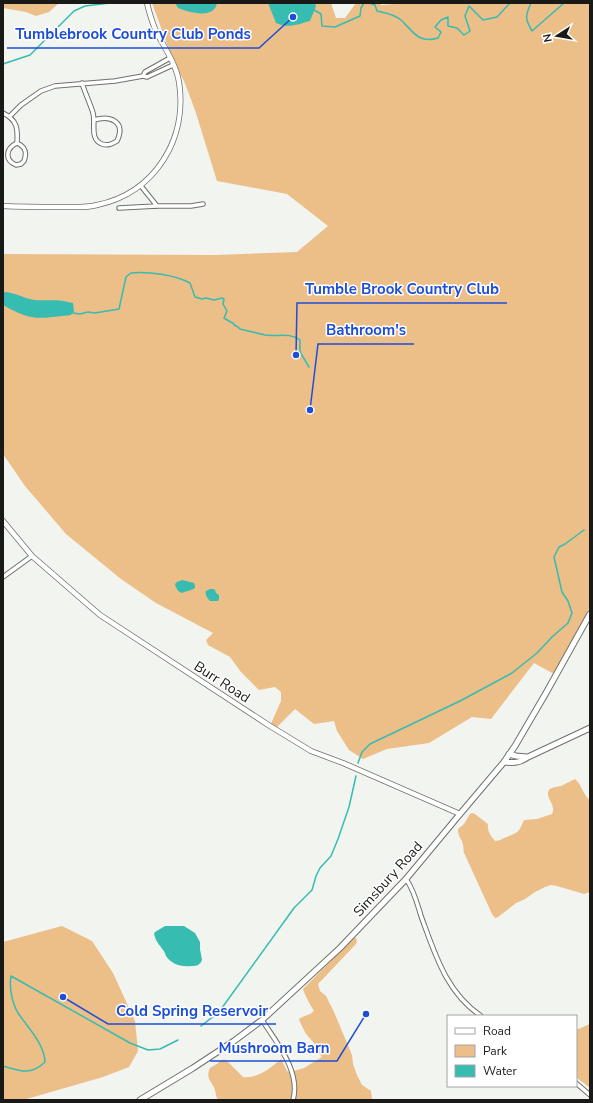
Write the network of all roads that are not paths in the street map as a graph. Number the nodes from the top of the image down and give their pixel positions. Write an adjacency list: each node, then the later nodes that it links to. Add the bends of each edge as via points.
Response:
1 (147, 3): 2 (street, via 155,29)
2 (170, 58): 3 (street); 4 (street, via 144,72)
3 (173, 64): 4 (street, via 147,77); 10 (street, via 179,80 180,120 171,149 157,170)
4 (143, 76): 5 (street)
5 (82, 83): 7 (street, via 41,90); 8 (street)
6 (3, 113): 7 (street)
7 (10, 116): 9 (street, via 17,127)
8 (94, 120): 8 (street, via 94,135 101,144 108,145 117,141 120,130 115,120)
9 (17, 143): 9 (street, via 26,150 26,153 24,162 16,165 9,160 8,152)
10 (141, 186): 12 (street, via 124,196 96,206); 13 (street)
11 (203, 204): 13 (street)
12 (3, 206)
13 (157, 206): 14 (street)
14 (119, 208)
15 (3, 521): 16 (street, Burr Road)
16 (32, 556): 17 (street); 23 (street, Burr Road, via 100,615 292,740 311,751)
17 (3, 576)
18 (590, 614): 20 (main road, Simsbury Road)
19 (590, 728): 21 (main road)
20 (509, 754): 21 (main road); 22 (main road, Simsbury Road)
21 (528, 757): 22 (main road, via 521,762)
22 (504, 762): 23 (main road, Simsbury Road)
23 (460, 814): 24 (main road, Simsbury Road)
24 (406, 879): 25 (street, via 447,980); 26 (main road, Simsbury Road, via 340,948)
25 (480, 1015)
26 (262, 1020): 29 (main road, Simsbury Road, via 193,1068); 30 (street, via 290,1064 295,1087)
27 (577, 1084): 28 (street)
28 (590, 1096)
29 (140, 1100)
30 (293, 1100)

